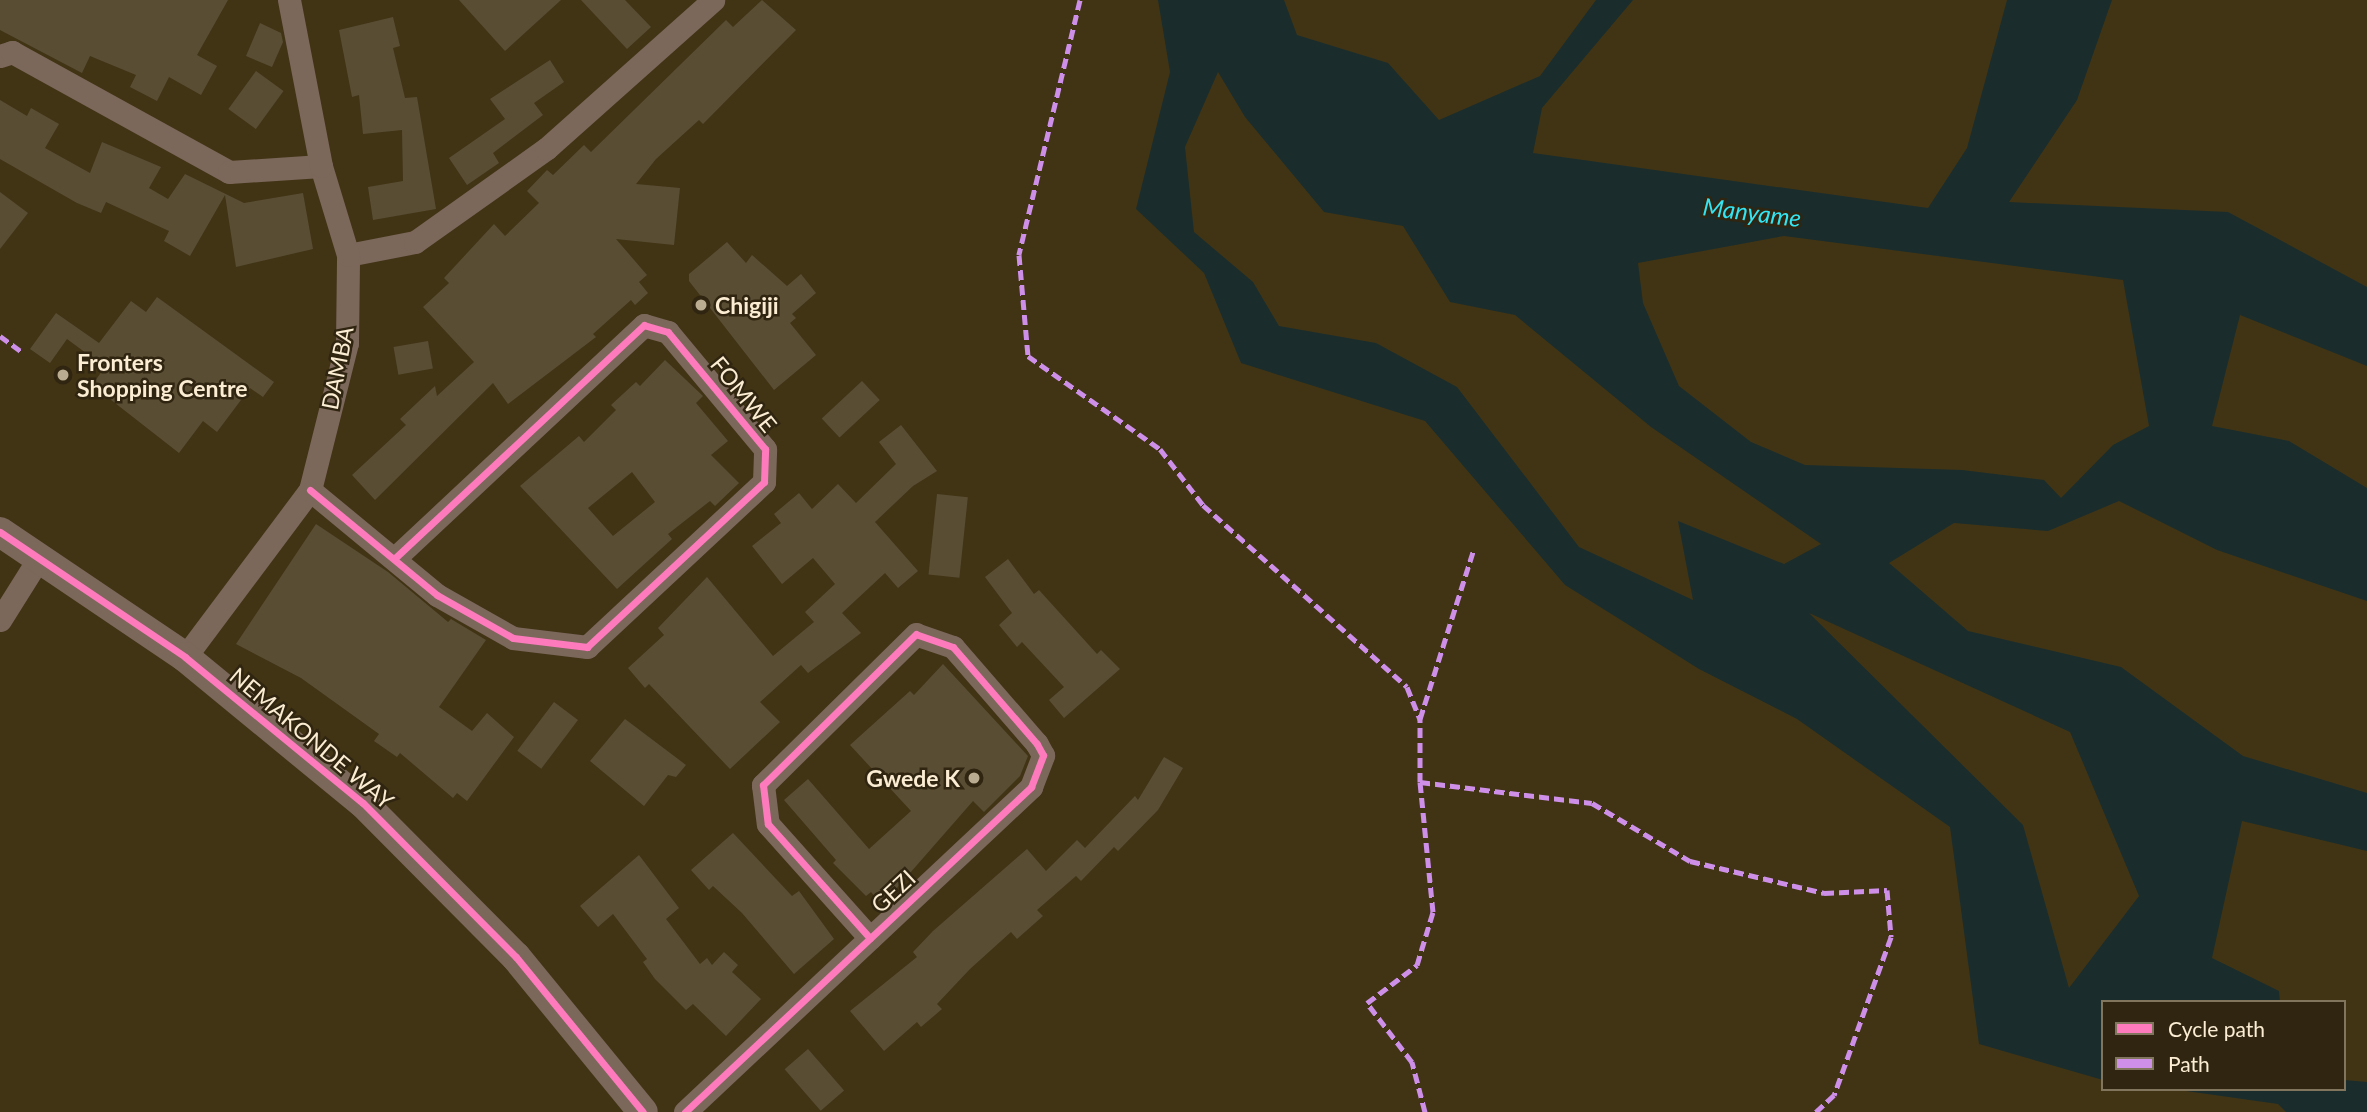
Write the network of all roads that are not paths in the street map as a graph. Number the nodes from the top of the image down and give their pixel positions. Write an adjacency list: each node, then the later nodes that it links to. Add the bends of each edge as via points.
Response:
1 (289, 0): 4 (street, DAMBA)
2 (713, 0): 5 (street, via 546,149 415,242)
3 (0, 55): 4 (street, via 12,52 229,172)
4 (321, 166): 5 (street, DAMBA)
5 (348, 256): 6 (street, DAMBA, via 347,343)
6 (310, 490): 9 (street, FOMWE); 11 (street, DAMBA)
7 (0, 532): 8 (street, NEMAKONDE WAY)
8 (39, 558): 10 (street); 11 (street, NEMAKONDE WAY)
9 (394, 559): 9 (street, FOMWE, via 437,595 513,638 587,647 764,482 765,449 668,332 643,325)
10 (0, 620)
11 (185, 657): 13 (street, NEMAKONDE WAY, via 363,803 516,957)
12 (870, 939): 12 (street, GEZI, via 1031,787 1043,755 953,647 916,634 763,785 768,824); 14 (street, GEZI)
13 (643, 1112)
14 (685, 1112)

